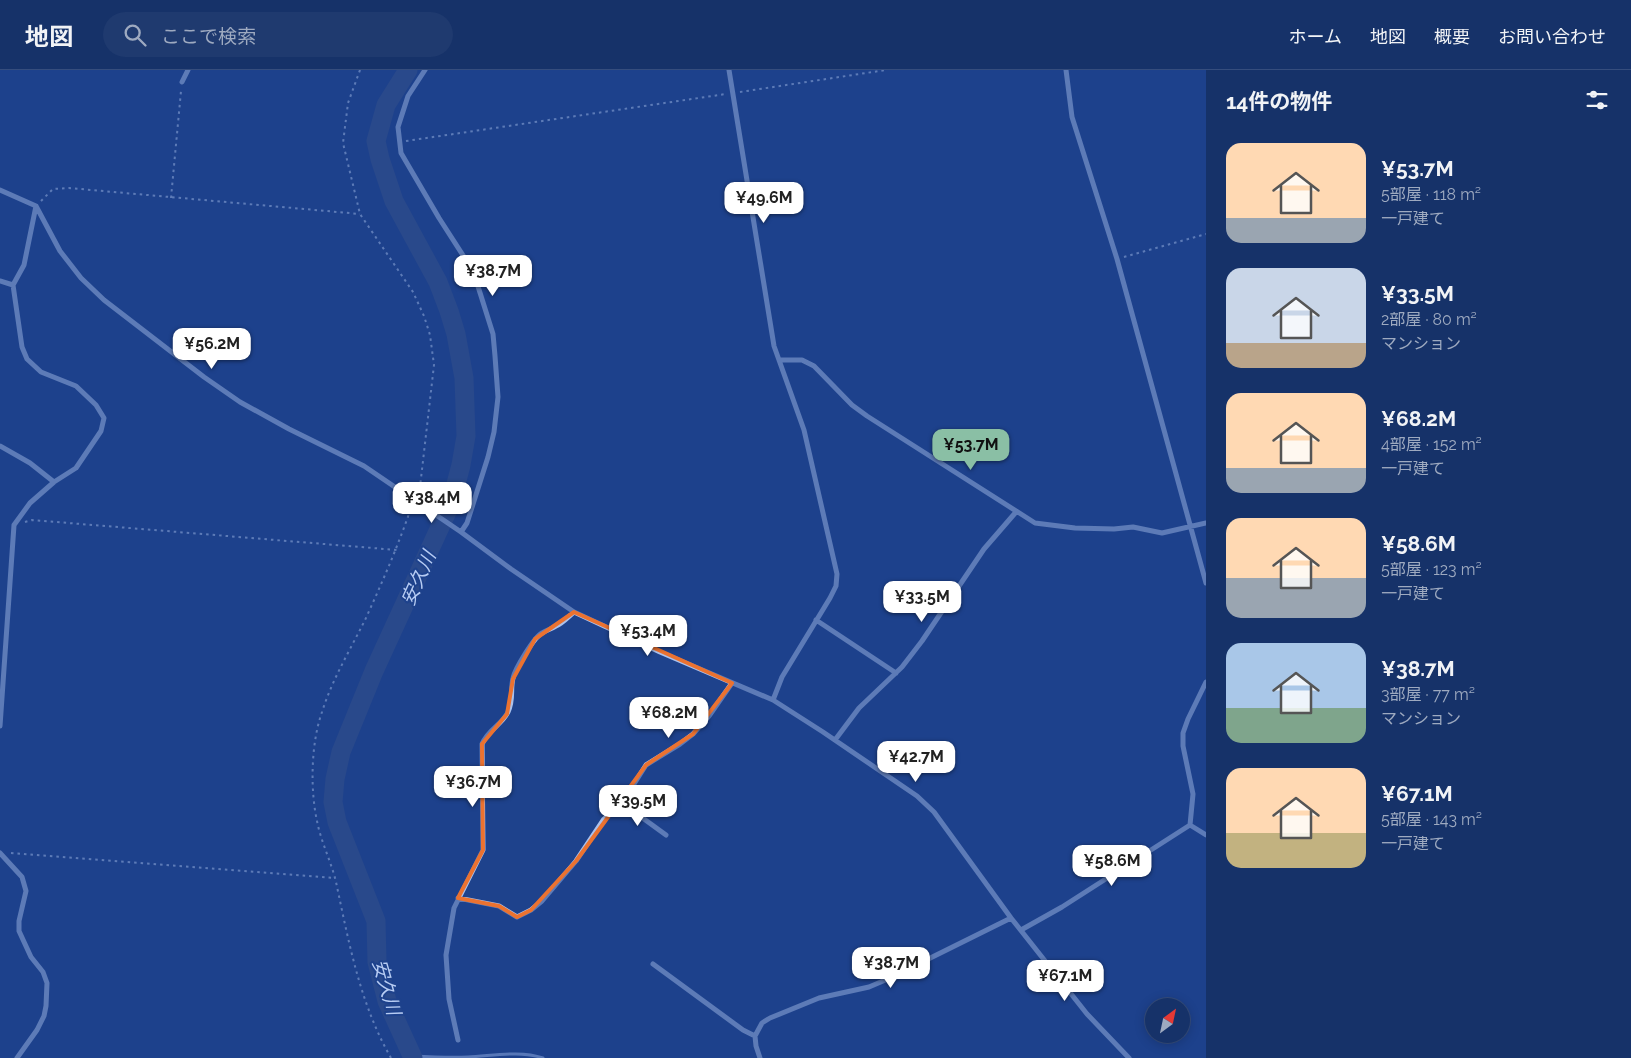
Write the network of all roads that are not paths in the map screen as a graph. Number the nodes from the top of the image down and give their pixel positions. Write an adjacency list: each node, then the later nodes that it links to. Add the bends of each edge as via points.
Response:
1 (188, 70): 5 (street)
2 (425, 70): 16 (street, via 408,96 398,127 402,153 476,280 493,334 498,397 488,458 467,523)
3 (729, 70): 10 (street, via 774,346)
4 (1066, 70): 15 (street, via 1072,117 1117,259)
5 (182, 82)
6 (0, 190): 7 (street)
7 (36, 206): 9 (street, via 24,265); 16 (street, via 60,251 80,278 204,377 240,402 364,466)
8 (0, 282): 9 (street)
9 (13, 286): 12 (street, via 27,360 41,372 76,386 96,405 104,418 101,431 76,468)
10 (779, 360): 13 (street, via 802,360 814,366 867,416); 19 (street, via 804,430 837,574 836,586)
11 (0, 446): 12 (street)
12 (54, 482): 24 (street, via 30,503 14,525)
13 (1016, 512): 15 (street, via 1035,523 1075,528 1133,527 1162,533); 20 (street, via 984,549 922,641)
14 (1206, 523): 15 (street)
15 (1190, 527): 17 (street)
16 (461, 532): 18 (street)
17 (1206, 583)
18 (574, 612): 22 (street); 31 (street, via 534,639 513,679 512,700 507,714 485,736 482,744 482,850)
19 (816, 620): 20 (street); 23 (street, via 782,677)
20 (896, 673): 25 (street, via 859,708)
21 (1206, 682): 27 (street, via 1183,733 1193,794)
22 (732, 683): 23 (street); 26 (street, via 693,734 646,765)
23 (773, 700): 25 (street)
24 (0, 726)
25 (835, 740): 32 (street, via 894,779 934,812)
26 (622, 803): 28 (street); 31 (street, via 604,819 576,860 531,910 517,917 499,906)
27 (1190, 825): 29 (street); 33 (street)
28 (666, 835)
29 (1206, 835)
30 (0, 853): 37 (street, via 22,876 26,891 19,931 47,983 44,1016)
31 (458, 898): 36 (street, via 446,955 449,999)
32 (1011, 918): 33 (street); 35 (street, via 869,987 819,998 770,1018 762,1023)
33 (1021, 930): 39 (street, via 1087,1014)
34 (653, 964): 35 (street)
35 (755, 1036): 38 (street)
36 (458, 1040)
37 (16, 1058)
38 (760, 1058)
39 (1129, 1058)

